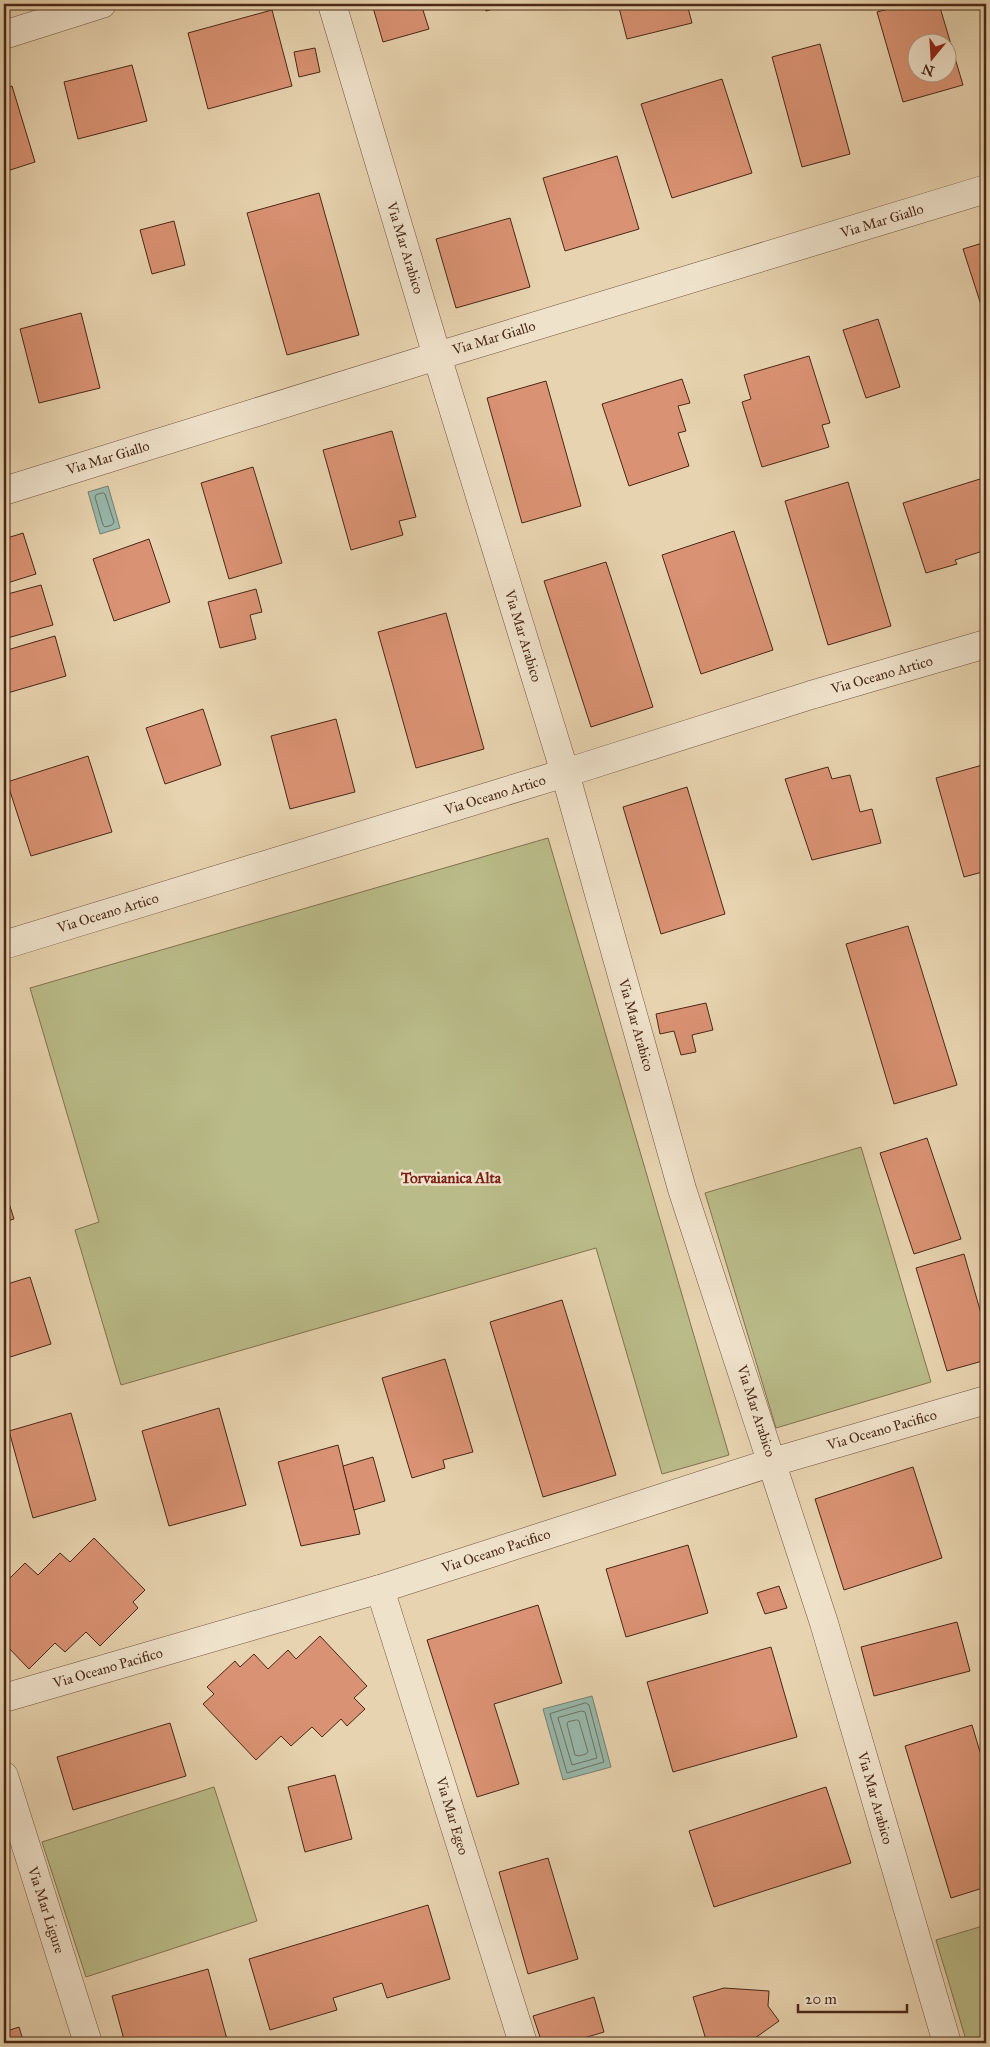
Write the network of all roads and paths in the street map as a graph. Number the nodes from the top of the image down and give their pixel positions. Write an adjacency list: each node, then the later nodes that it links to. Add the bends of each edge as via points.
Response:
1 (102, 4): 3 (street)
2 (332, 4): 5 (street, Via Mar Arabico)
3 (4, 35)
4 (986, 190): 5 (street, Via Mar Giallo)
5 (437, 356): 6 (street, Via Mar Giallo); 8 (street, Via Mar Arabico)
6 (4, 491)
7 (986, 644): 8 (street, Via Oceano Artico, via 811,695)
8 (565, 773): 9 (street, Via Oceano Artico); 11 (street, Via Mar Arabico, via 682,1188)
9 (4, 945)
10 (986, 1400): 11 (street, Via Oceano Pacifico)
11 (773, 1462): 12 (street, Via Oceano Pacifico); 17 (street, Via Mar Arabico, via 827,1633)
12 (380, 1589): 13 (street, Via Oceano Pacifico); 16 (street, Via Mar Egeo)
13 (4, 1698)
14 (4, 1776): 15 (street, Via Mar Ligure)
15 (88, 2043)
16 (523, 2043)
17 (947, 2043)

